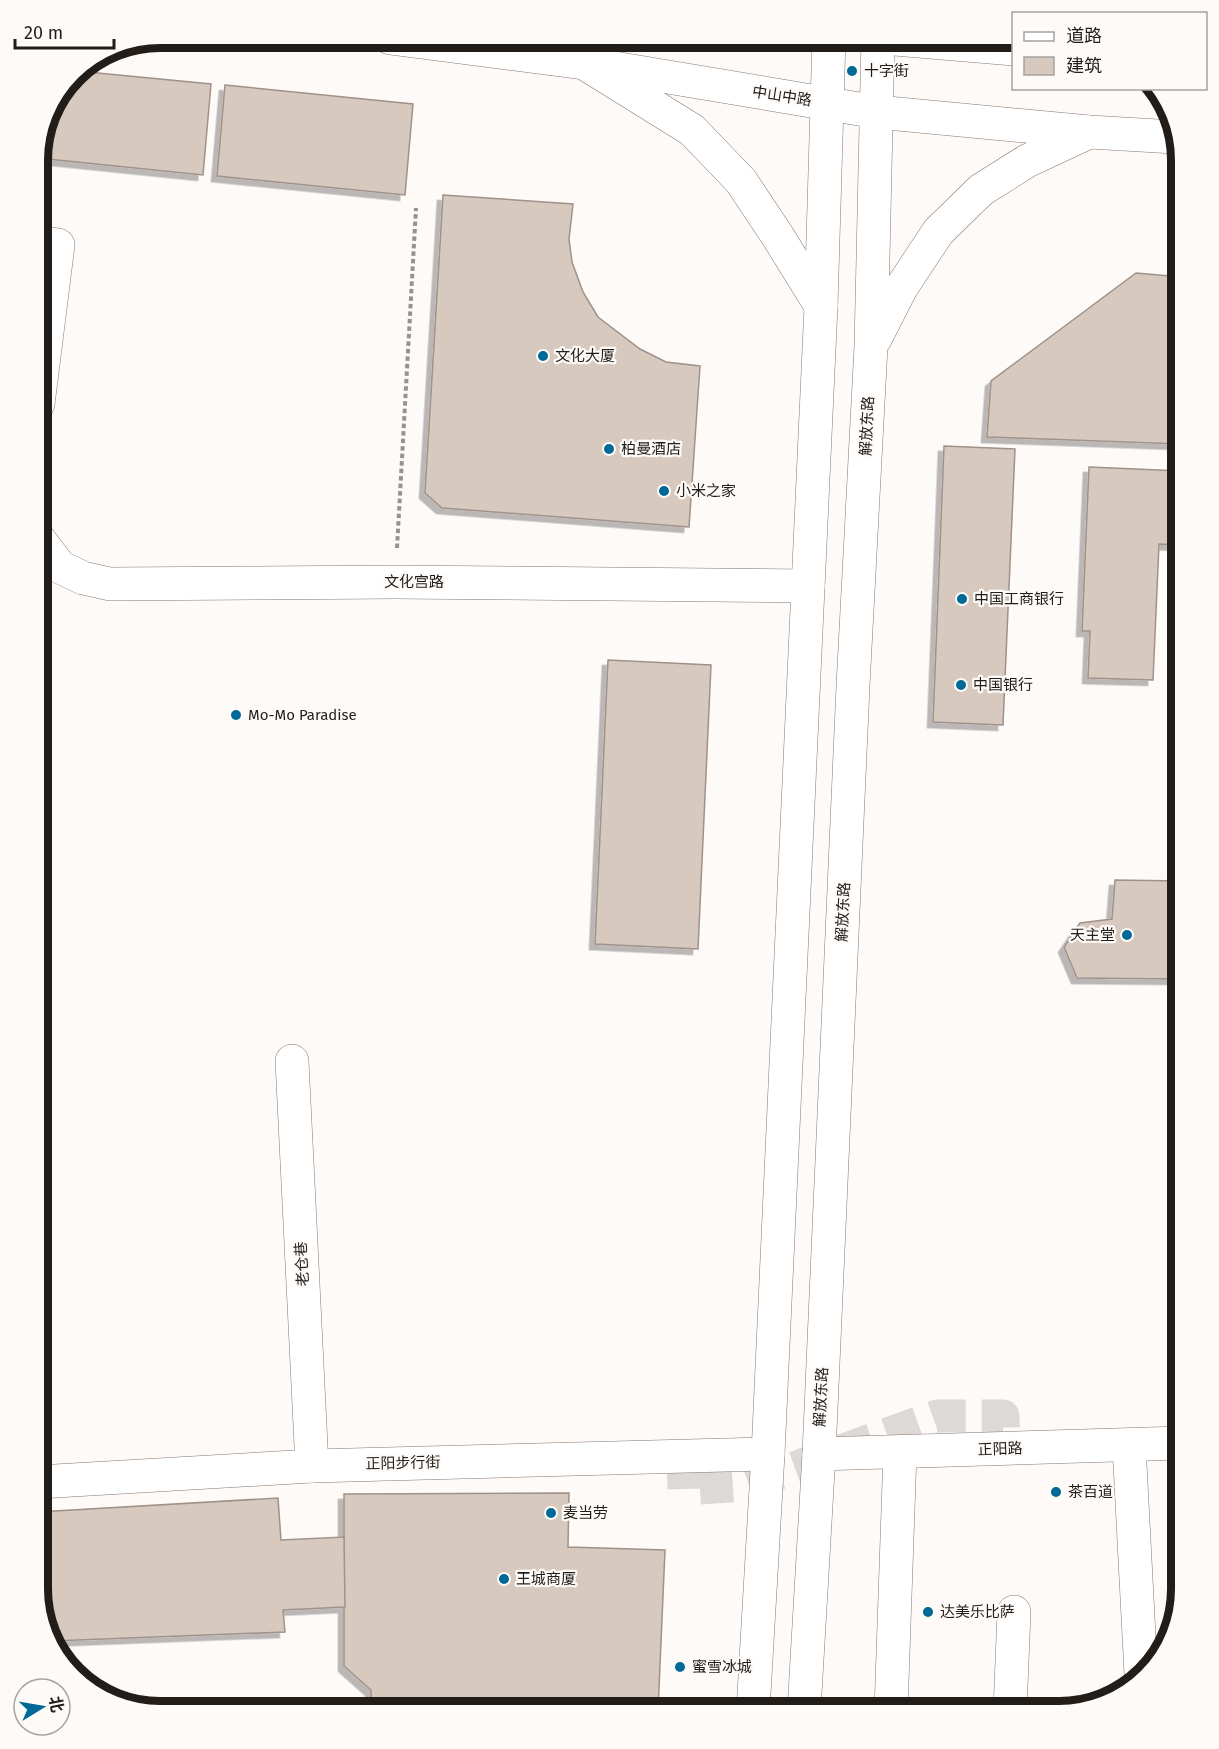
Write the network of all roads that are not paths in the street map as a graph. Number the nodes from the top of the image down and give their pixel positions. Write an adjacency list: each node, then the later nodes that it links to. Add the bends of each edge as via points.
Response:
1 (468, 48): 4 (main road, 中山中路)
2 (829, 48): 5 (main road)
3 (878, 48): 6 (main road, 解放东路)
4 (584, 63): 5 (main road, 中山中路); 10 (main road, via 692,130 741,181)
5 (827, 104): 6 (main road, 中山中路); 10 (main road)
6 (877, 112): 7 (main road, 中山中路); 12 (main road, 解放东路)
7 (1089, 132): 8 (main road, 中山中路); 12 (main road, via 1027,161 981,190 938,232 901,288)
8 (1168, 137)
9 (48, 244): 11 (main road, via 58,245)
10 (821, 306): 14 (main road)
11 (48, 324)
12 (871, 346): 20 (main road, 解放东路)
13 (48, 551): 14 (main road, 文化宫路, via 60,567 83,578 110,584)
14 (808, 586): 19 (main road)
15 (292, 1061): 21 (main road, 老仓巷)
16 (1171, 1443): 17 (main road, 正阳路)
17 (1129, 1445): 18 (main road, 正阳路); 24 (main road)
18 (900, 1452): 20 (main road, 正阳路); 27 (main road)
19 (768, 1454): 21 (main road, 正阳步行街); 25 (main road)
20 (819, 1454): 26 (main road, 解放东路)
21 (312, 1466): 22 (main road, 正阳步行街)
22 (48, 1481)
23 (1014, 1612): 28 (main road)
24 (1141, 1665)
25 (754, 1701)
26 (805, 1701)
27 (891, 1701)
28 (1010, 1701)

